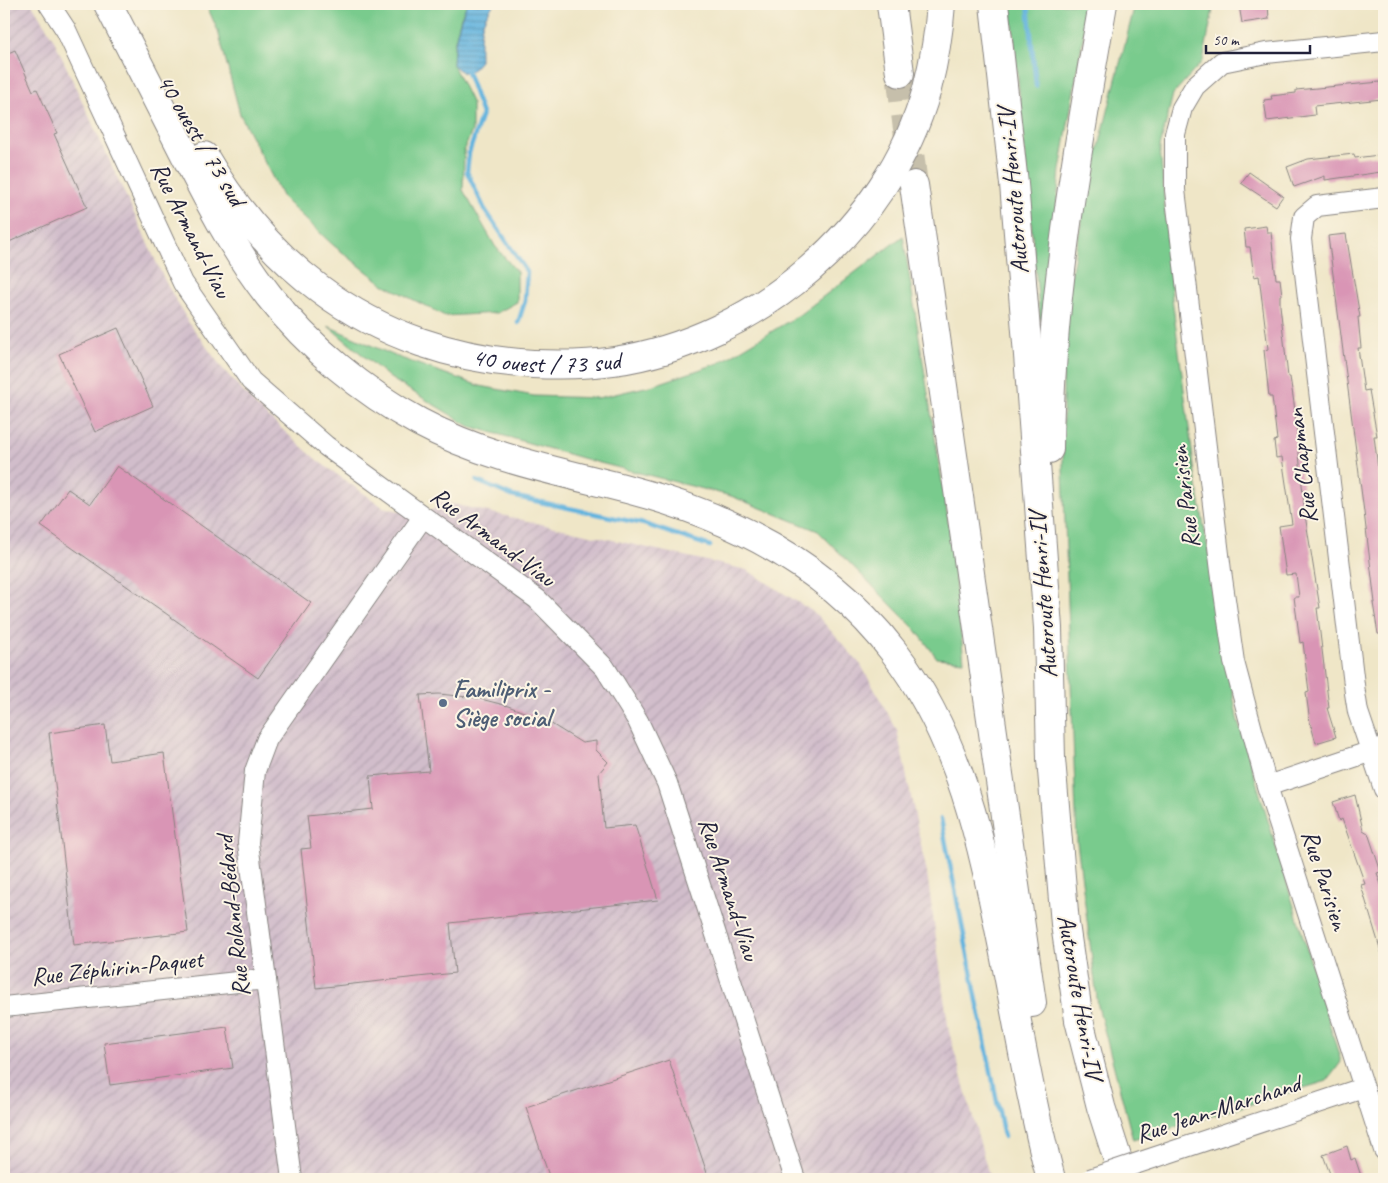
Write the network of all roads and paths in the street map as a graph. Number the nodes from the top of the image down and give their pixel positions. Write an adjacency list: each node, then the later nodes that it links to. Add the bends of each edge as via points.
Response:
1 (50, 4): 12 (street, Rue Armand-Viau, via 66,30 183,283 216,334 251,381 286,413)
2 (108, 4): 23 (highway, via 194,173 241,257 294,325 345,372 418,421 462,442 534,467 676,503 752,534 842,596 894,652 948,742 978,831)
3 (125, 4): 5 (highway, 40 ouest / 73 sud, via 217,178 274,248 320,289 355,312 429,345 482,358 558,365 615,361 657,352 698,338 738,320 770,300 831,249 876,195 914,125 938,37)
4 (891, 4): 9 (highway)
5 (941, 4)
6 (994, 4): 13 (highway, Autoroute Henri-IV, via 1014,194)
7 (1103, 4): 13 (highway, via 1072,189 1058,309 1049,438)
8 (1384, 41): 15 (street, Rue Parisien, via 1266,53 1222,62 1195,86 1182,108 1175,134 1175,190 1221,571 1234,662)
9 (900, 73)
10 (914, 185): 24 (highway, Autoroute Henri-IV, via 1022,944 1050,1106)
11 (1384, 198): 14 (street, Rue Chapman, via 1317,206 1304,217 1301,239 1358,712)
12 (423, 517): 17 (street, Rue Roland-Bédard, via 267,739 255,771 248,843); 22 (street, Rue Armand-Viau, via 537,599 605,668 638,721 667,783)
13 (1048, 628): 26 (highway, Autoroute Henri-IV, via 1051,759 1065,924 1079,1020 1101,1107)
14 (1378, 749): 15 (street); 16 (street, Rue Chapman)
15 (1267, 786): 19 (street, Rue Parisien)
16 (1384, 789)
17 (266, 979): 18 (street, Rue Zéphirin-Paquet); 21 (street, Rue Roland-Bédard)
18 (4, 1007)
19 (1363, 1088): 20 (street, Rue Parisien); 25 (street, Rue Jean-Marchand, bridge)
20 (1384, 1150)
21 (292, 1179)
22 (795, 1179)
23 (1051, 1179)
24 (1067, 1179)
25 (1090, 1179)
26 (1124, 1179)

